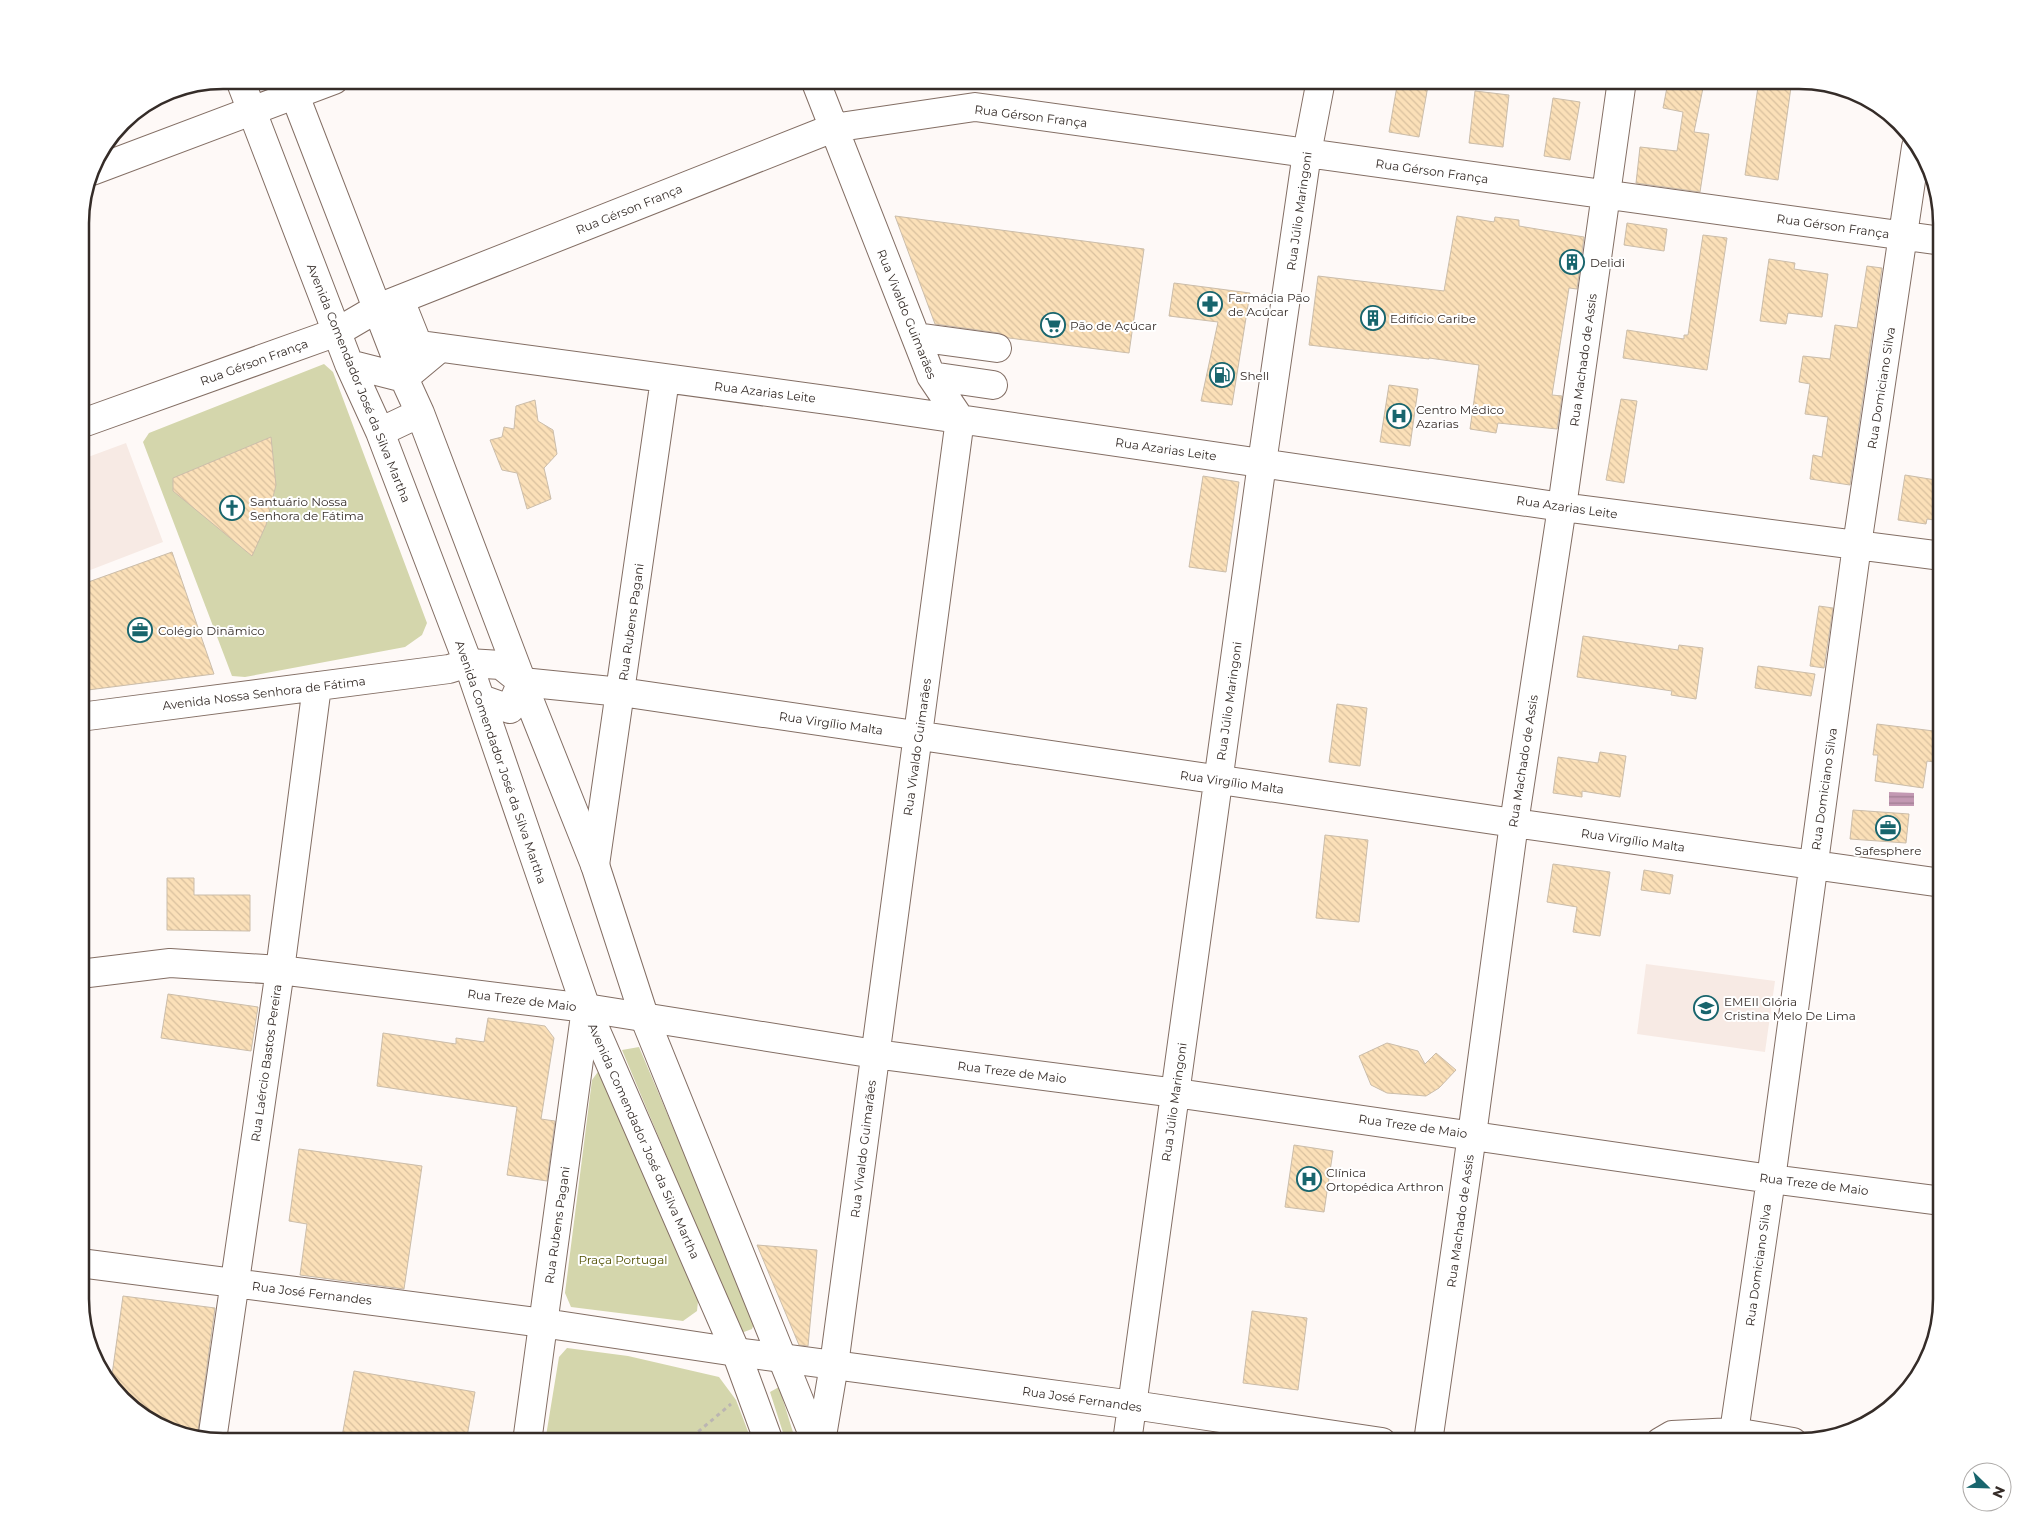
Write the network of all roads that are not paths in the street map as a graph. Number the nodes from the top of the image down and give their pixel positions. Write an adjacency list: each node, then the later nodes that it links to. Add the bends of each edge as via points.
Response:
1 (243, 89): 7 (street, Avenida Comendador José da Silva Martha)
2 (290, 89): 7 (street)
3 (292, 89): 15 (street)
4 (818, 89): 8 (street, Rua Vivaldo Guimarães)
5 (1319, 89): 9 (street, Rua Júlio Maringoni)
6 (1621, 89): 12 (street, Rua Machado de Assis)
7 (251, 111): 11 (street); 16 (street, Avenida Comendador José da Silva Martha)
8 (833, 128): 9 (street, Rua Gérson França, via 975,107); 15 (street, Rua Gérson França); 17 (street, Rua Vivaldo Guimarães)
9 (1307, 153): 12 (street, Rua Gérson França); 30 (street, Rua Júlio Maringoni)
10 (1915, 156): 13 (street, Rua Domiciano Silva)
11 (101, 168)
12 (1606, 196): 13 (street, Rua Gérson França); 31 (street, Rua Machado de Assis)
13 (1904, 235): 14 (street, Rua Gérson França); 32 (street, Rua Domiciano Silva)
14 (1933, 240)
15 (389, 304): 16 (street, Rua Gérson França); 18 (street); 19 (street)
16 (337, 332): 21 (street, Avenida Comendador José da Silva Martha); 28 (street, Rua Gérson França)
17 (916, 337): 20 (street); 22 (street, Rua Vivaldo Guimarães)
18 (391, 341): 19 (street, Rua Azarias Leite); 23 (street)
19 (429, 347): 23 (street); 24 (street, Rua Azarias Leite)
20 (997, 348)
21 (349, 364): 23 (street); 29 (street, Avenida Comendador José da Silva Martha)
22 (930, 376): 25 (street); 27 (street, Rua Vivaldo Guimarães)
23 (404, 378): 26 (street)
24 (665, 379): 27 (street, Rua Azarias Leite); 37 (street, Rua Rubens Pagani)
25 (993, 385)
26 (420, 413): 29 (street); 35 (street)
27 (960, 419): 30 (street, Rua Azarias Leite); 40 (street, Rua Vivaldo Guimarães)
28 (89, 421)
29 (380, 432): 34 (street, Avenida Comendador José da Silva Martha)
30 (1262, 463): 31 (street, Rua Azarias Leite); 41 (street, Rua Júlio Maringoni)
31 (1562, 507): 32 (street, Rua Azarias Leite); 42 (street, Rua Machado de Assis)
32 (1858, 544): 33 (street, Rua Azarias Leite); 44 (street, Rua Domiciano Silva)
33 (1933, 555)
34 (458, 666): 35 (street, Avenida Nossa Senhora de Fátima, via 502,665); 36 (street, Avenida Nossa Senhora de Fátima); 38 (street, Avenida Comendador José da Silva Martha)
35 (522, 682): 37 (street, Rua Virgílio Malta); 38 (street, via 510,709); 43 (street)
36 (317, 686): 39 (street, Avenida Nossa Senhora de Fátima); 46 (street, Rua Laércio Bastos Pereira)
37 (621, 692): 40 (street, Rua Virgílio Malta); 43 (street, Rua Rubens Pagani)
38 (481, 699): 48 (street, Avenida Comendador José da Silva Martha)
39 (89, 715)
40 (919, 736): 41 (street, Rua Virgílio Malta); 50 (street, Rua Vivaldo Guimarães)
41 (1218, 780): 42 (street, Rua Virgílio Malta); 51 (street, Rua Júlio Maringoni)
42 (1514, 823): 44 (street, Rua Virgílio Malta); 52 (street, Rua Machado de Assis)
43 (595, 865): 49 (street)
44 (1814, 865): 45 (street, Rua Virgílio Malta); 53 (street, Rua Domiciano Silva)
45 (1933, 882)
46 (280, 970): 47 (street, Rua Treze de Maio, via 170,963); 48 (street, Rua Treze de Maio); 56 (street, Rua Laércio Bastos Pereira)
47 (89, 973)
48 (586, 1008): 49 (street, Rua Treze de Maio); 57 (street, Rua Rubens Pagani); 58 (street, Avenida Comendador José da Silva Martha)
49 (645, 1019): 50 (street, Rua Treze de Maio); 59 (street)
50 (875, 1054): 51 (street, Rua Treze de Maio); 60 (street, Rua Vivaldo Guimarães)
51 (1176, 1093): 52 (street, Rua Treze de Maio); 61 (street, Rua Júlio Maringoni)
52 (1472, 1135): 53 (street, Rua Treze de Maio); 70 (street, Rua Machado de Assis)
53 (1771, 1179): 54 (street, Rua Treze de Maio); 63 (street, Rua Domiciano Silva)
54 (1933, 1200)
55 (89, 1264): 56 (street, Rua José Fernandes)
56 (234, 1284): 57 (street, Rua José Fernandes); 62 (street, Rua Laércio Bastos Pereira)
57 (544, 1323): 58 (street); 64 (street, Rua Rubens Pagani)
58 (736, 1352): 59 (street, Rua José Fernandes); 65 (street, Avenida Comendador José da Silva Martha)
59 (782, 1358): 60 (street, Rua José Fernandes); 66 (street)
60 (834, 1365): 61 (street, Rua José Fernandes); 67 (street, Rua Vivaldo Guimarães)
61 (1133, 1405): 68 (street, Rua Júlio Maringoni); 69 (street, Rua José Fernandes)
62 (213, 1432)
63 (1734, 1432): 71 (street); 72 (street)
64 (528, 1433)
65 (766, 1433)
66 (812, 1433)
67 (823, 1433)
68 (1128, 1433)
69 (1321, 1433)
70 (1429, 1433)
71 (1718, 1433)
72 (1740, 1433)

